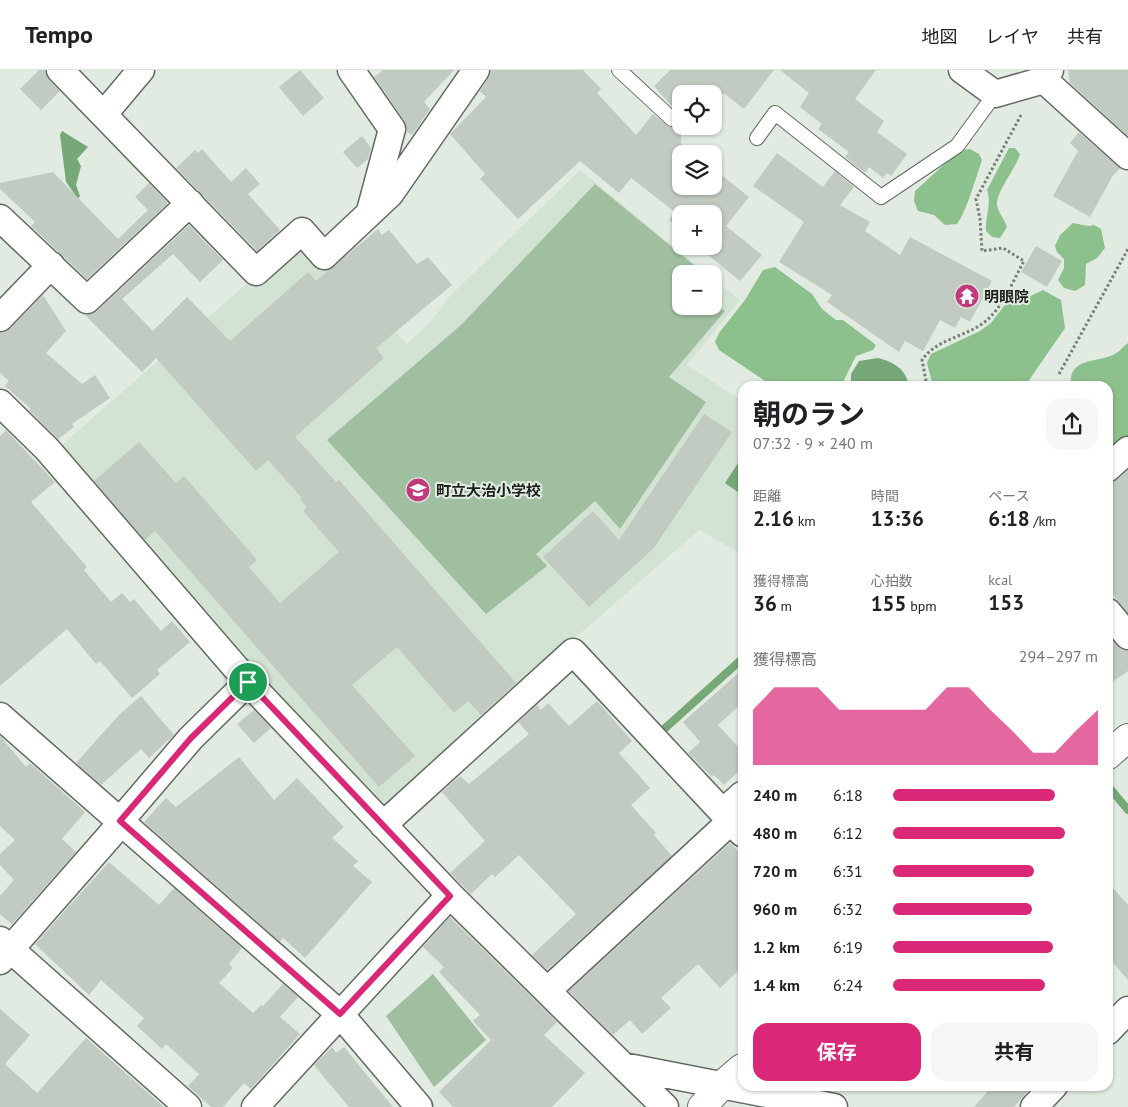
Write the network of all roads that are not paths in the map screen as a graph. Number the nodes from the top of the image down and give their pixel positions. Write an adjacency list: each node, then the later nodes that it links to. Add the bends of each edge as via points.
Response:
1 (60, 70): 9 (street)
2 (140, 70): 9 (street)
3 (350, 70): 14 (street, via 392,129)
4 (476, 70): 14 (street, via 390,194)
5 (619, 70): 10 (lane)
6 (962, 70): 8 (street)
7 (1047, 75): 8 (street); 12 (street)
8 (995, 94): 11 (lane, via 957,146 881,196 775,113)
9 (104, 114): 13 (street)
10 (672, 120)
11 (756, 138)
12 (1128, 156)
13 (190, 203): 14 (street, via 256,272 302,231 324,256); 16 (street, via 88,300)
14 (370, 212)
15 (0, 218): 16 (street)
16 (51, 265): 17 (street)
17 (0, 318)
18 (0, 403): 21 (street, via 46,449)
19 (1128, 450): 20 (street)
20 (1113, 464)
21 (248, 682): 26 (street, via 191,738); 28 (street)
22 (0, 716): 26 (street)
23 (1128, 738): 24 (street)
24 (1113, 751)
25 (738, 806): 27 (street)
26 (121, 822): 30 (street); 33 (street)
27 (732, 822): 28 (street, via 573,652); 31 (street)
28 (383, 825): 29 (street)
29 (450, 896): 31 (street); 33 (street)
30 (4, 950): 39 (street)
31 (547, 991): 35 (street)
32 (1128, 1010): 34 (street)
33 (340, 1014): 40 (street); 41 (street)
34 (1113, 1026)
35 (623, 1066): 36 (street); 42 (street)
36 (732, 1076): 43 (street)
37 (781, 1091): 44 (street)
38 (1049, 1091): 45 (street)
39 (188, 1107)
40 (255, 1107)
41 (419, 1107)
42 (665, 1107)
43 (702, 1107)
44 (834, 1107)
45 (1034, 1107)

